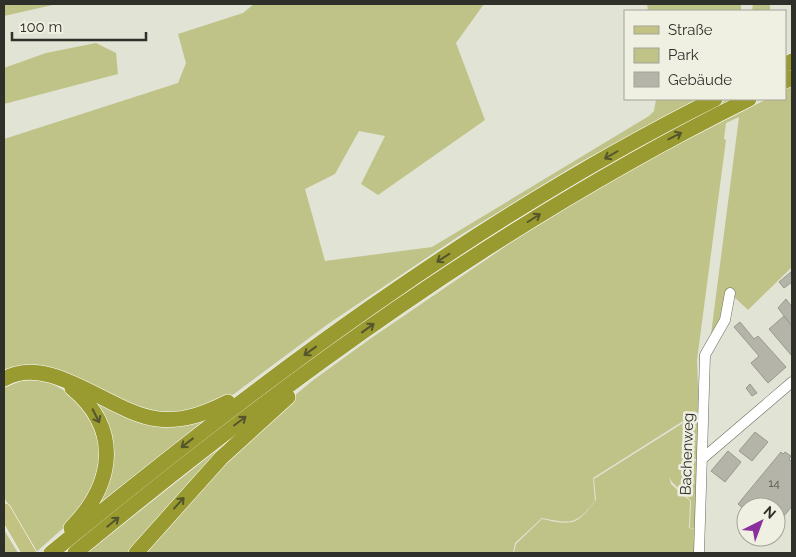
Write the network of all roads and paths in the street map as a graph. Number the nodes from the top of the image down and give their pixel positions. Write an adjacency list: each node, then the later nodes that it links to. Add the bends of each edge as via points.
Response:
1 (713, 100): 8 (highway, one-way to 8, via 633,142 503,220 350,322)
2 (747, 100): 4 (highway, one-way to 2, via 423,289 537,216 660,144)
3 (730, 293): 9 (street, Bachenweg, via 725,320 705,355)
4 (314, 366): 13 (highway, one-way to 4, via 202,450); 14 (highway, one-way to 4, via 221,458 291,394)
5 (4, 379): 6 (highway, via 30,372)
6 (63, 381): 8 (highway, via 80,386 129,412 175,420 195,416); 12 (highway, one-way to 12, via 86,400 99,421 106,442 106,464 97,494)
7 (792, 382): 9 (street)
8 (253, 392): 12 (highway, one-way to 12)
9 (702, 459): 15 (street, Bachenweg)
10 (4, 510): 11 (main road)
11 (27, 550)
12 (53, 552)
13 (75, 553)
14 (136, 553)
15 (699, 553)

